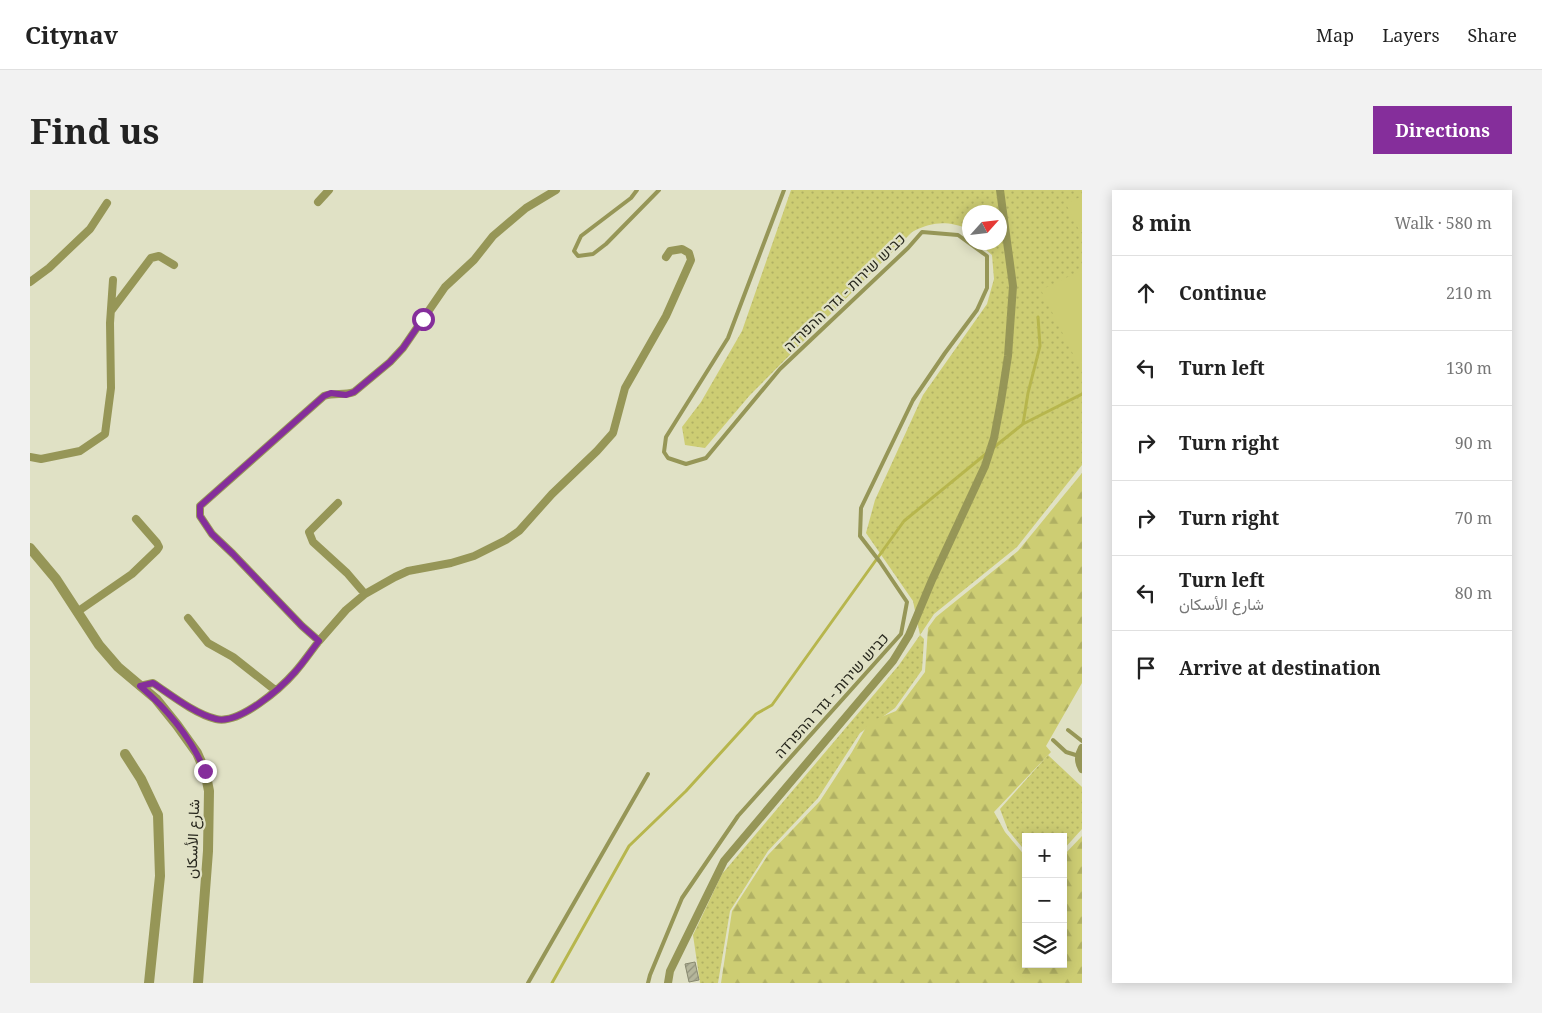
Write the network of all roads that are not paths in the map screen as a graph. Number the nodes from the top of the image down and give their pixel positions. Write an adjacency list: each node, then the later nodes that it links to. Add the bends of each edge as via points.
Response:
1 (329, 190): 7 (street)
2 (556, 190): 21 (street, via 526,208 492,236 474,260 445,287 390,362 354,392 324,396 200,506 200,516 212,534)
3 (637, 190): 4 (lane, via 581,236 574,251 578,256 593,254 606,244)
4 (659, 190)
5 (784, 190): 34 (lane, כביש שירות - גדר ההפרדה, via 728,338 666,437 664,452 668,458 686,464 706,458 780,369 922,232 958,235 987,256 987,288 977,310 913,400 861,508 860,536 907,602 901,634 738,816 682,898)
6 (1000, 190): 35 (street, via 1012,286 1011,317 1001,401 985,466 909,636 892,661 724,861 670,971)
7 (318, 202)
8 (107, 203): 12 (street, via 90,229)
9 (666, 257): 18 (street, via 670,251 682,249 689,253 691,260 666,316 624,388 613,433 597,451 524,526 506,540 474,556 408,571)
10 (174, 265): 13 (street, via 159,256 151,258)
11 (113, 280): 13 (street)
12 (30, 282)
13 (111, 311): 14 (street, via 111,388 105,434 80,451 41,459)
14 (30, 457)
15 (338, 503): 18 (street, via 309,532 313,542)
16 (136, 519): 19 (street, via 159,547 132,574)
17 (30, 548): 19 (street, شارع الأسكان)
18 (365, 594): 21 (street)
19 (78, 612): 22 (street, شارع الأسكان, via 99,645)
20 (188, 618): 23 (street, via 208,643 233,657)
21 (319, 641): 23 (street, via 294,673)
22 (140, 686): 23 (street, via 153,683 217,720 237,717); 32 (street, شارع الأسكان, via 156,699 197,753 209,791)
23 (275, 690)
24 (1068, 730): 26 (lane)
25 (1052, 740): 27 (lane, via 1066,752)
26 (1082, 741)
27 (1080, 752): 29 (street)
28 (125, 754): 31 (street, شارع الأسكان, via 158,815 160,876)
29 (1082, 769)
30 (648, 774): 33 (lane)
31 (149, 983)
32 (198, 983)
33 (528, 983)
34 (648, 983)
35 (668, 983)

